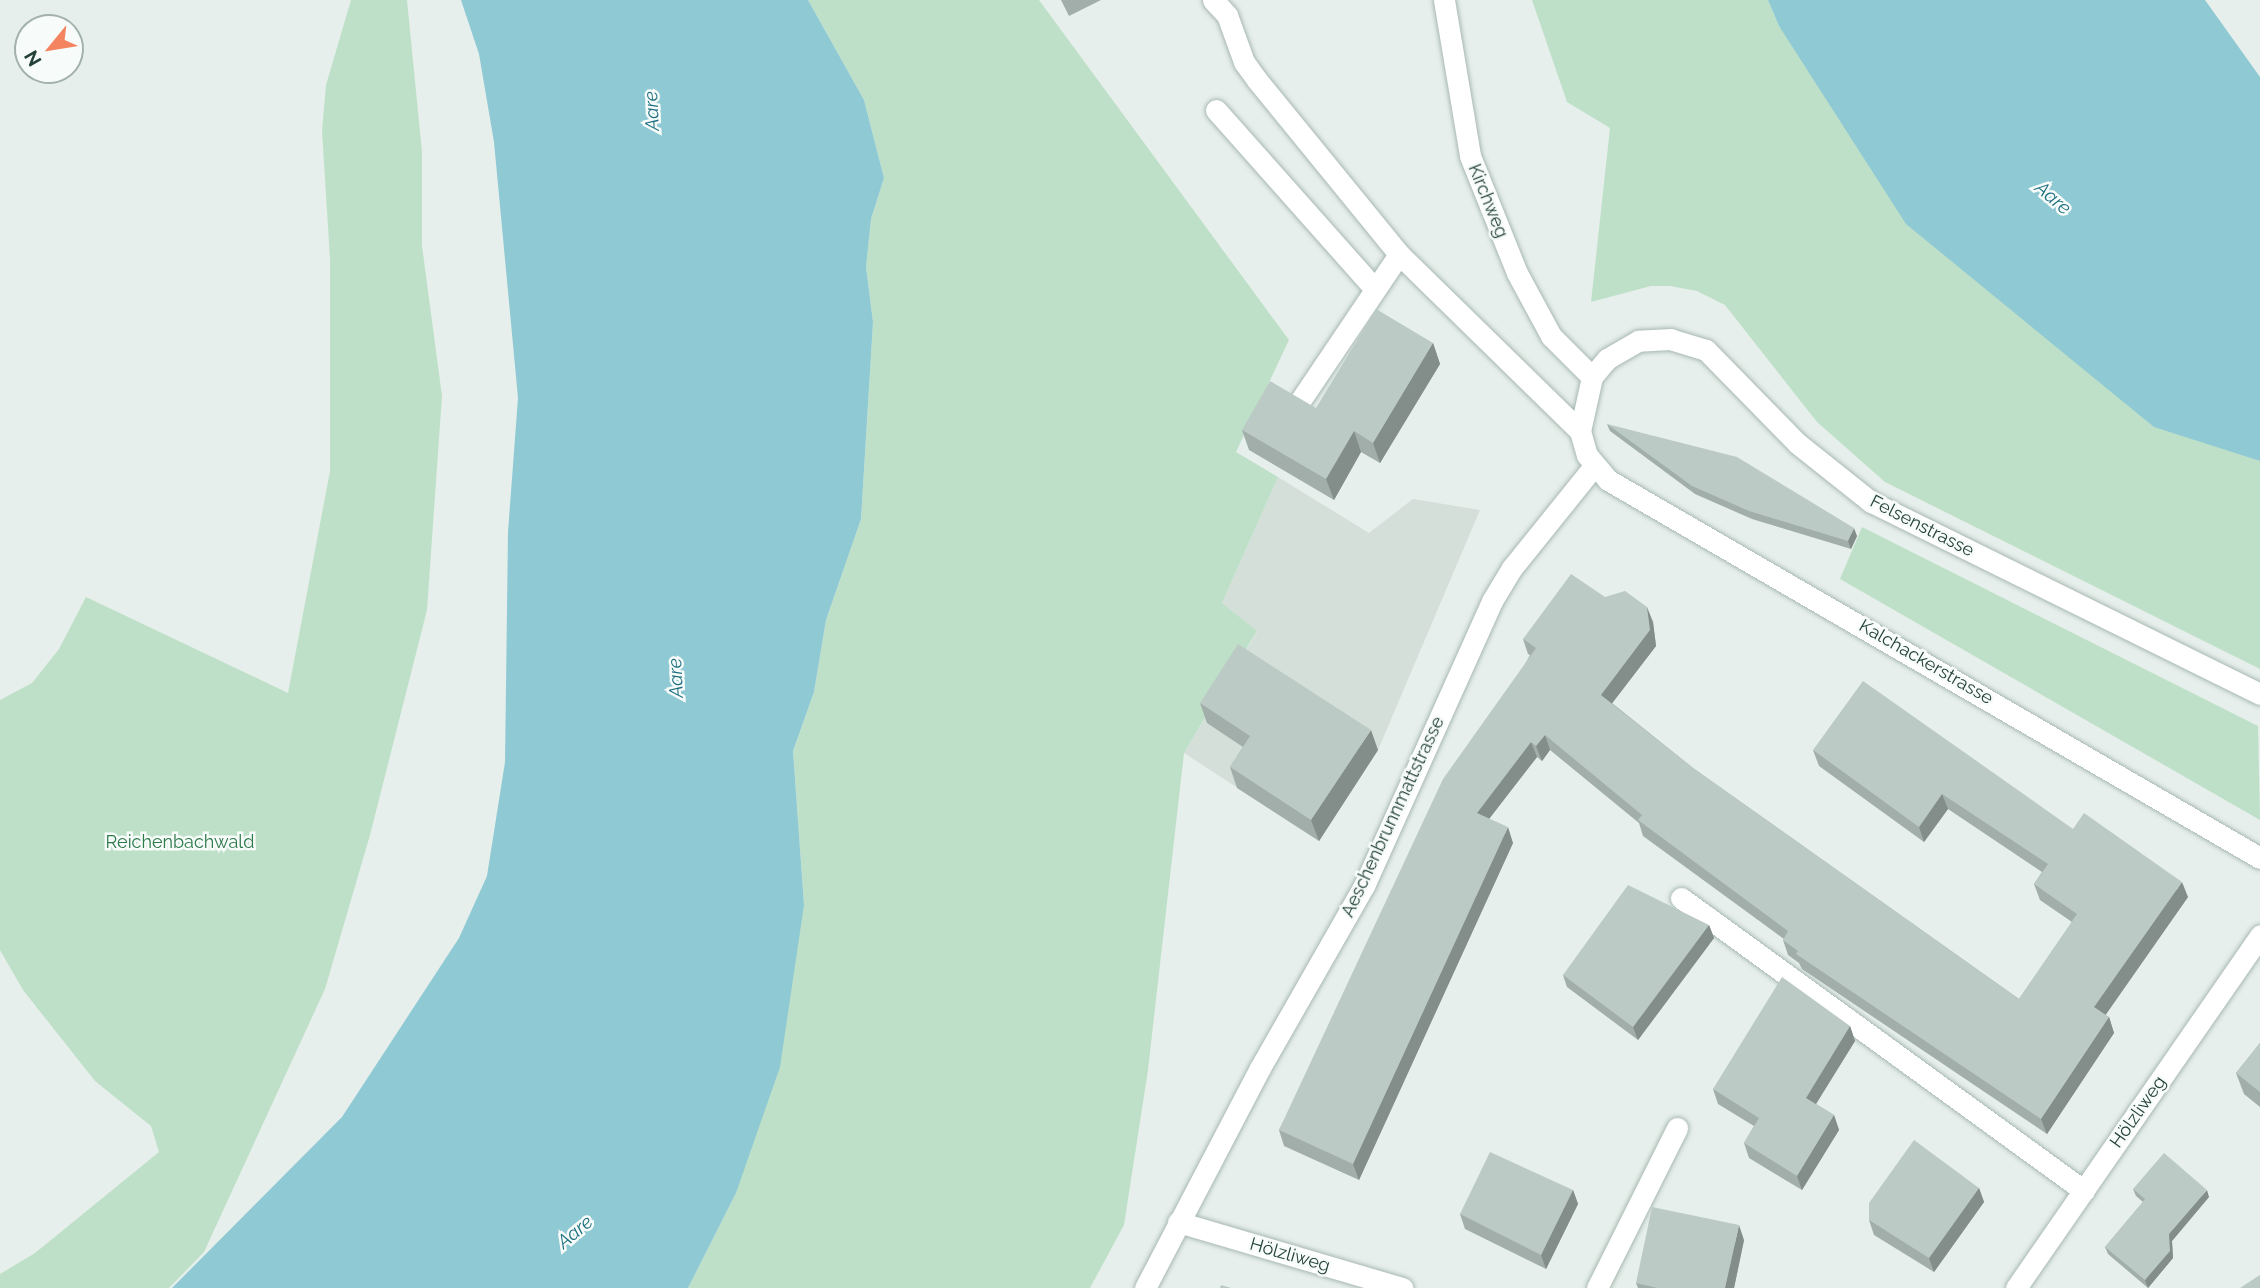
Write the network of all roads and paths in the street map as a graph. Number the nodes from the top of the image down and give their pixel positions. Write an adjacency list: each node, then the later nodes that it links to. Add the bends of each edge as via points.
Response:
1 (1444, 0): 6 (street, Kirchweg, via 1470,156 1517,273 1545,325)
2 (1227, 5): 4 (street, via 1244,62 1256,80)
3 (1216, 110): 5 (street)
4 (1399, 254): 5 (street); 8 (street)
5 (1375, 289): 7 (street)
6 (1592, 377): 8 (street); 10 (street, Felsenstrasse, via 1607,359 1638,341 1671,339 1706,351 1798,444 1871,502)
7 (1300, 401)
8 (1580, 431): 9 (street)
9 (1594, 466): 11 (street, Kalchackerstrasse, via 1654,510 1940,669); 16 (street, Aeschenbrunnmattstrasse, via 1512,568 1492,601 1364,886)
10 (2260, 694)
11 (2260, 858)
12 (1681, 898): 15 (street)
13 (2260, 935): 15 (street, Hölzliweg)
14 (1677, 1128): 19 (street)
15 (2084, 1191): 20 (street, Hölzliweg)
16 (1178, 1222): 17 (street, Aeschenbrunnmattstrasse); 18 (street, Hölzliweg)
17 (1145, 1288)
18 (1402, 1288)
19 (1597, 1288)
20 (2016, 1288)

